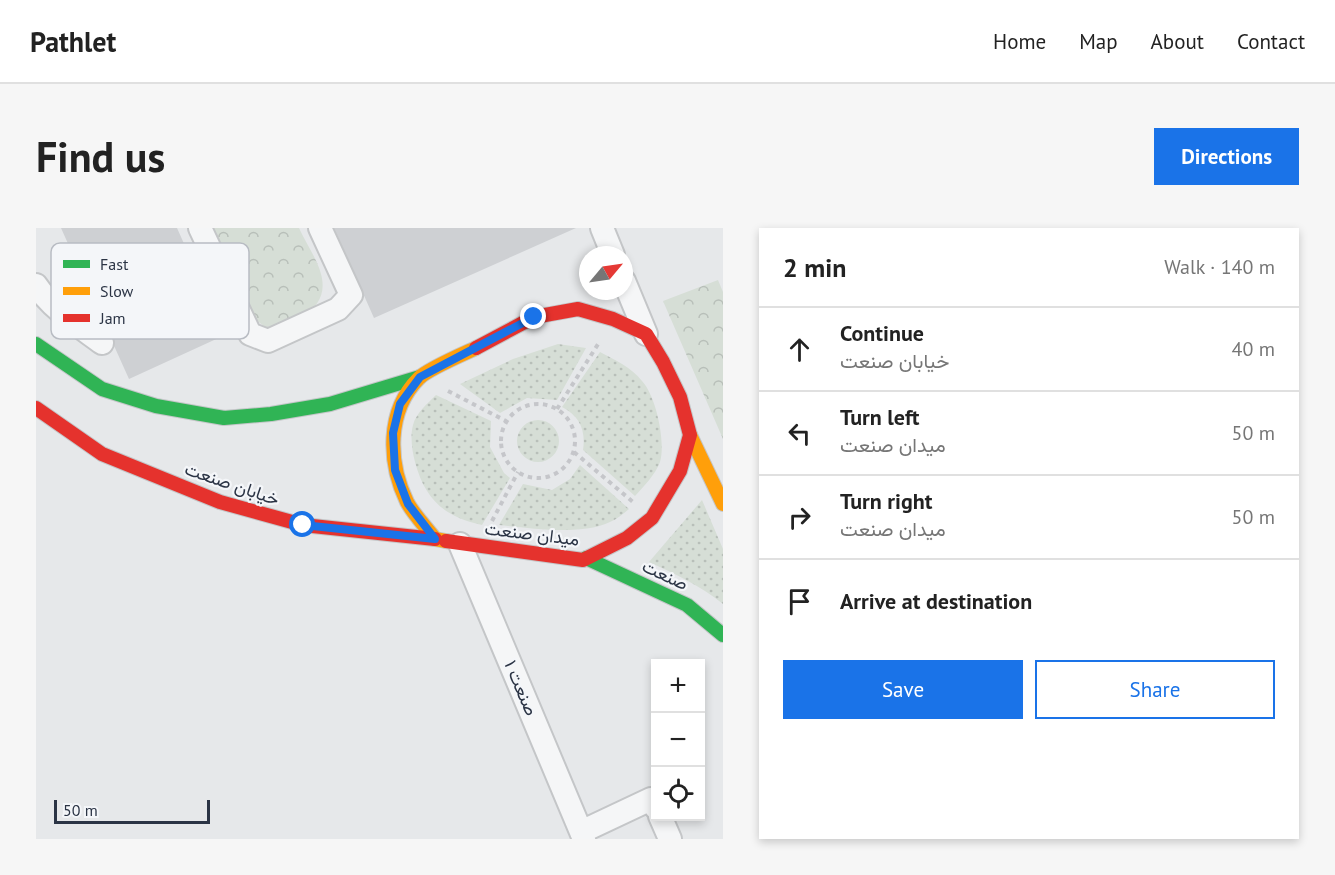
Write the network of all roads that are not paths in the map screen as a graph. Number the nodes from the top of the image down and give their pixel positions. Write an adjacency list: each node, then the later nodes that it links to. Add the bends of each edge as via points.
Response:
1 (201, 228): 4 (street)
2 (320, 228): 9 (street, via 351,296 338,309 268,341)
3 (602, 228): 5 (street)
4 (208, 243)
5 (609, 246)
6 (36, 285): 8 (street)
7 (632, 300): 10 (street)
8 (51, 302)
9 (249, 332)
10 (646, 334): 16 (street, via 614,319 578,309 534,317); 18 (street, via 680,398)
11 (97, 339): 12 (street)
12 (102, 343)
13 (36, 344): 15 (street)
14 (36, 357): 15 (street)
15 (59, 362): 16 (street, via 102,389 156,406 224,418 330,404)
16 (420, 377): 20 (street, via 400,404 393,433 395,470 408,504)
17 (36, 408): 20 (street, خیابان صنعت, via 102,454 220,502 303,525)
18 (690, 435): 19 (street); 22 (street, میدان صنعت, via 680,471 652,518 627,538)
19 (723, 504)
20 (435, 539): 21 (street, میدان صنعت)
21 (469, 544): 22 (street, میدان صنعت); 26 (street, صنعت ۱)
22 (586, 558): 23 (street, صنعت, via 687,605)
23 (723, 635)
24 (651, 799): 26 (street, صنعت ۱)
25 (662, 821): 27 (street)
26 (583, 835)
27 (670, 839)

